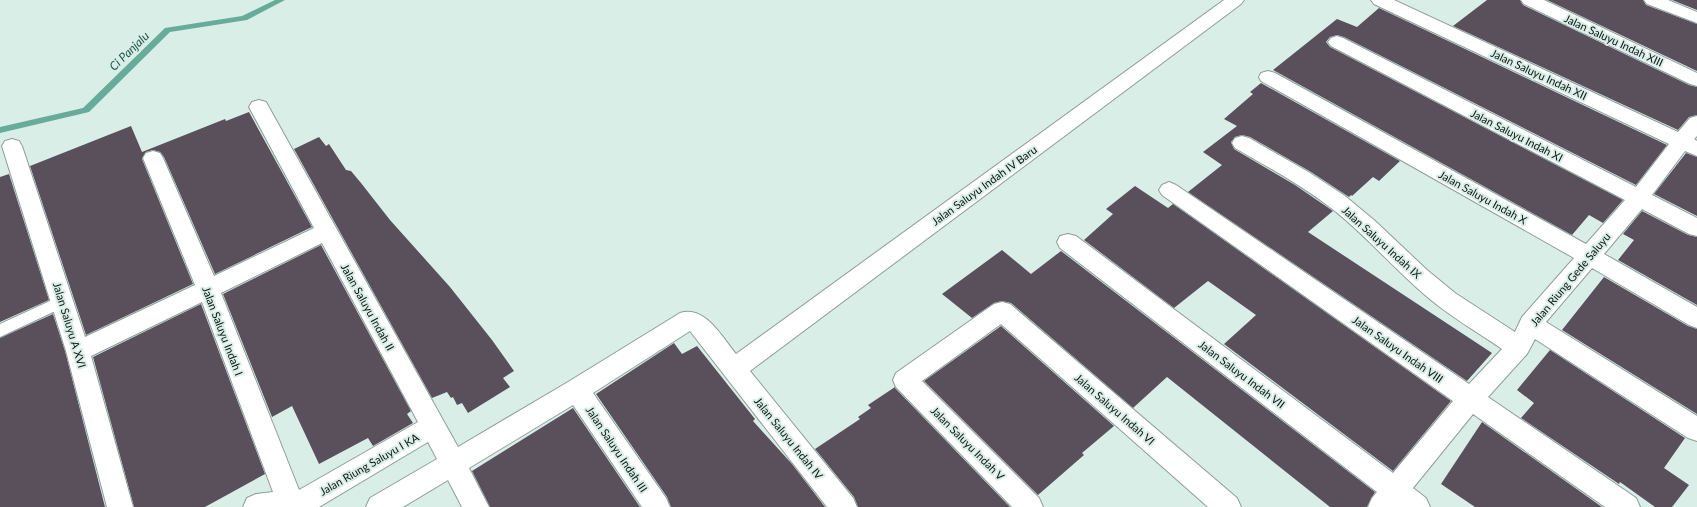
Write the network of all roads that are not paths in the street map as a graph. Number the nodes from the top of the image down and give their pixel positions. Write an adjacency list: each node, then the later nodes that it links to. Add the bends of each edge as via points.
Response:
1 (1235, 0): 29 (street, Jalan Saluyu Indah IV Baru)
2 (1380, 0): 12 (street, Jalan Saluyu Indah XII)
3 (1530, 0): 8 (street, Jalan Saluyu Indah XIII)
4 (1653, 0): 5 (street)
5 (1697, 18)
6 (1337, 42): 16 (street, Jalan Saluyu Indah XI)
7 (1268, 77): 20 (street, Jalan Saluyu Indah X)
8 (1697, 80)
9 (259, 107): 18 (street, Jalan Saluyu Indah II)
10 (1697, 123): 12 (street, Jalan Riung Gede Saluyu)
11 (1242, 143): 27 (street, Jalan Saluyu Indah IX, via 1337,201 1447,300)
12 (1690, 145): 16 (street, Jalan Riung Gede Saluyu, via 1664,163)
13 (12, 146): 22 (street, Jalan Saluyu A XVI)
14 (153, 158): 21 (street, Jalan Saluyu Indah I)
15 (1169, 190): 31 (street, Jalan Saluyu Indah VIII)
16 (1639, 198): 17 (street, Jalan Saluyu Indah XI); 20 (street, Jalan Riung Gede Saluyu)
17 (1697, 228)
18 (326, 232): 21 (street); 32 (street, Jalan Saluyu Indah II)
19 (1068, 242): 35 (street, Jalan Saluyu Indah VII)
20 (1589, 256): 24 (street, Jalan Saluyu Indah X); 25 (street, Jalan Riung Gede Saluyu)
21 (208, 289): 28 (street); 36 (street, Jalan Saluyu Indah I)
22 (63, 301): 26 (lane); 28 (street, Jalan Saluyu A XVI)
23 (1002, 311): 43 (street, Jalan Saluyu Indah V, via 905,380); 44 (street, Jalan Saluyu Indah VI)
24 (1697, 318)
25 (1530, 324): 27 (street, Jalan Riung Gede Saluyu); 33 (street)
26 (0, 331)
27 (1519, 347): 31 (street, Jalan Riung Gede Saluyu)
28 (78, 351): 37 (street, Jalan Saluyu A XVI)
29 (734, 369): 30 (street, Jalan Saluyu Indah IV, via 697,323 688,320); 42 (street, Jalan Saluyu Indah IV)
30 (577, 390): 34 (street); 41 (street, Jalan Saluyu Indah III)
31 (1470, 399): 35 (street, Jalan Riung Gede Saluyu); 46 (street, Jalan Saluyu Indah VIII)
32 (434, 427): 34 (street, Jalan Saluyu Indah II); 36 (street, Jalan Riung Saluyu I KA, via 304,502)
33 (1697, 430)
34 (452, 463): 39 (street); 40 (street, Jalan Saluyu Indah II)
35 (1388, 499): 45 (street, Jalan Saluyu Indah VII)
36 (291, 506): 38 (street, Jalan Riung Saluyu I KA)
37 (120, 507)
38 (256, 507)
39 (379, 507)
40 (476, 507)
41 (657, 507)
42 (844, 507)
43 (1030, 507)
44 (1228, 507)
45 (1417, 507)
46 (1627, 507)

